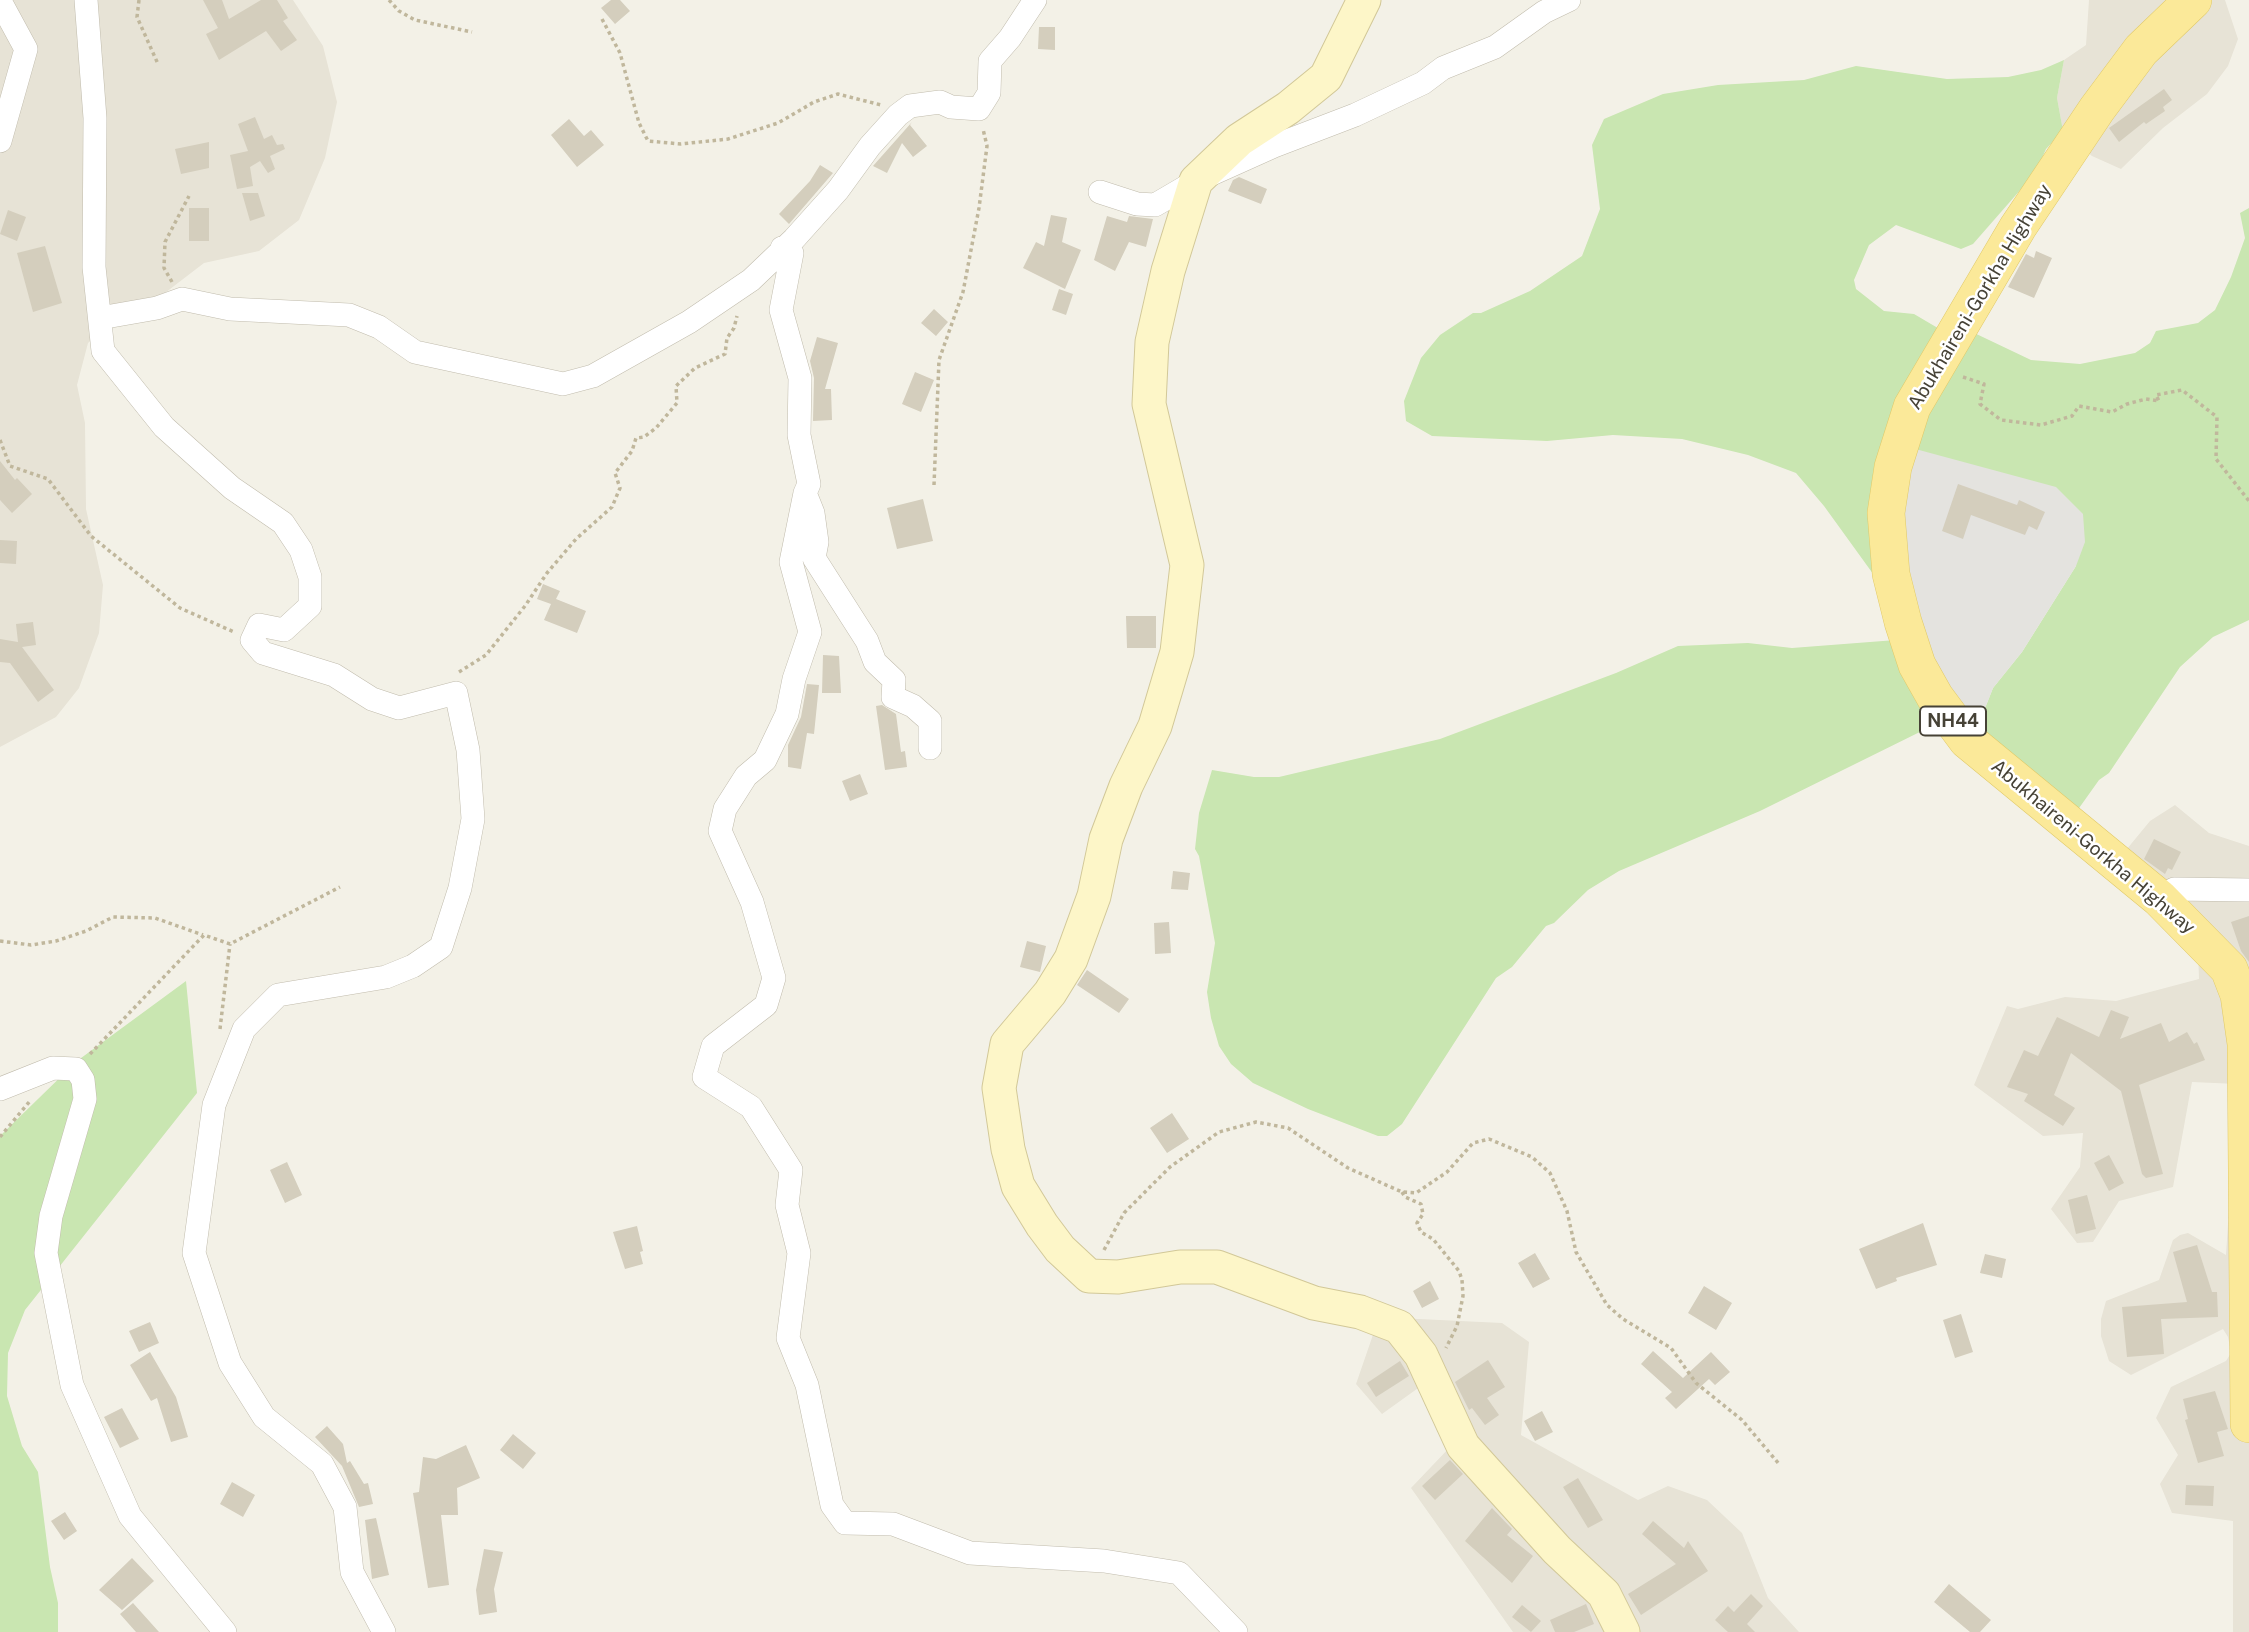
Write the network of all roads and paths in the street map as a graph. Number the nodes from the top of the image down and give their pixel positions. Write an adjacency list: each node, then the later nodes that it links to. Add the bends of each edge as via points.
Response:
1 (86, 0): 21 (street, via 95,118 94,267)
2 (139, 0): 11 (path, via 137,17)
3 (389, 0): 10 (path, via 415,20)
4 (1035, 0): 12 (street, via 990,61 989,93)
5 (1364, 0): 15 (main road, via 1326,77 1239,140)
6 (1569, 0): 15 (street, via 1495,47 1443,68 1423,83)
7 (2193, 0): 32 (main road, Abukhaireni-Gorkha Highway / NH44, via 2141,50 2018,227 1912,407 1893,467 1886,513 1891,574 1903,622 1917,665 1935,697 1968,740)
8 (0, 1): 14 (street, via 26,49)
9 (602, 19): 13 (path, via 620,53 648,141 681,144 728,139 778,123 838,94 877,102)
10 (472, 32)
11 (158, 65)
12 (979, 109): 13 (street, via 940,102 910,106); 24 (path, via 987,146 962,292 939,360)
13 (898, 115): 18 (street, via 838,190)
14 (0, 141)
15 (1196, 181): 16 (street, via 1155,205); 38 (main road, via 1152,342 1149,404 1187,565 1177,652 1155,726 1106,839 1094,896 1071,959 1051,993 1007,1044 999,1088 1018,1186 1060,1249)
16 (1100, 192)
17 (189, 196): 20 (path, via 166,242 164,268)
18 (782, 248): 19 (street); 25 (street, via 792,253 781,310 800,379 799,435 809,484)
19 (751, 280): 20 (street, via 617,363 563,384 415,352 379,327 349,315 230,309); 28 (path, via 725,354 695,368 676,386 677,403 656,428 636,438 615,473 620,488 612,507 547,573 486,655 458,670 468,685)
20 (182, 299): 21 (street)
21 (100, 318): 27 (street, via 103,351 164,427 233,488 283,523 301,550 310,577 310,606 284,629 258,625)
22 (1957, 376): 26 (path, via 1984,384 1980,404 2001,420 2040,425 2072,416 2079,406 2112,412 2146,399 2159,401 2156,395 2182,390 2217,417 2216,459)
23 (0, 440): 27 (path, via 10,466 48,480 92,536 180,608)
24 (934, 485)
25 (805, 493): 29 (street, via 813,513 814,558 867,641 875,662 894,680 893,697 930,721); 44 (street, via 791,562 810,632 788,714 765,760 746,776 725,808 720,831 752,902 774,978 766,1004 713,1046 704,1077 751,1107 791,1170 787,1205 799,1253 788,1338 810,1397 832,1505 845,1523 893,1524 970,1553 1091,1560 1179,1573)
26 (2249, 501)
27 (252, 640): 28 (street, via 263,653 334,676 372,699 400,708)
28 (456, 693): 43 (street, via 468,750 473,819 460,888 441,947 386,977 278,995 244,1029 214,1104 194,1253 230,1363 264,1417 322,1464 345,1507 352,1572)
29 (930, 748)
30 (340, 887): 33 (path, via 230,944)
31 (2249, 890): 32 (street, via 2174,889)
32 (2159, 898): 40 (main road, Abukhaireni-Gorkha Highway / NH44, via 2229,969 2239,995 2245,1044)
33 (204, 935): 34 (path, via 155,918 113,917 56,941 31,945); 35 (path)
34 (0, 942)
35 (76, 1069): 36 (street, via 52,1068); 42 (street, via 83,1080 85,1099 51,1216 46,1253 72,1385 130,1516)
36 (0, 1089)
37 (1402, 1192): 38 (path, via 1348,1168 1288,1128 1256,1122 1219,1132 1170,1167 1124,1213); 39 (path, via 1421,1204 1423,1214 1417,1223 1421,1232 1433,1239 1462,1280 1457,1326); 41 (path, via 1416,1193 1447,1172 1474,1143 1489,1139 1532,1157 1550,1173 1561,1193 1576,1252 1607,1305 1671,1348 1696,1383 1742,1420)
38 (1089, 1276): 39 (main road, via 1217,1267 1314,1303 1360,1312 1399,1327 1414,1343)
39 (1435, 1383): 45 (main road, via 1463,1446 1557,1550 1604,1594)
40 (2249, 1424)
41 (1779, 1464)
42 (225, 1632)
43 (384, 1632)
44 (1236, 1632)
45 (1623, 1632)

